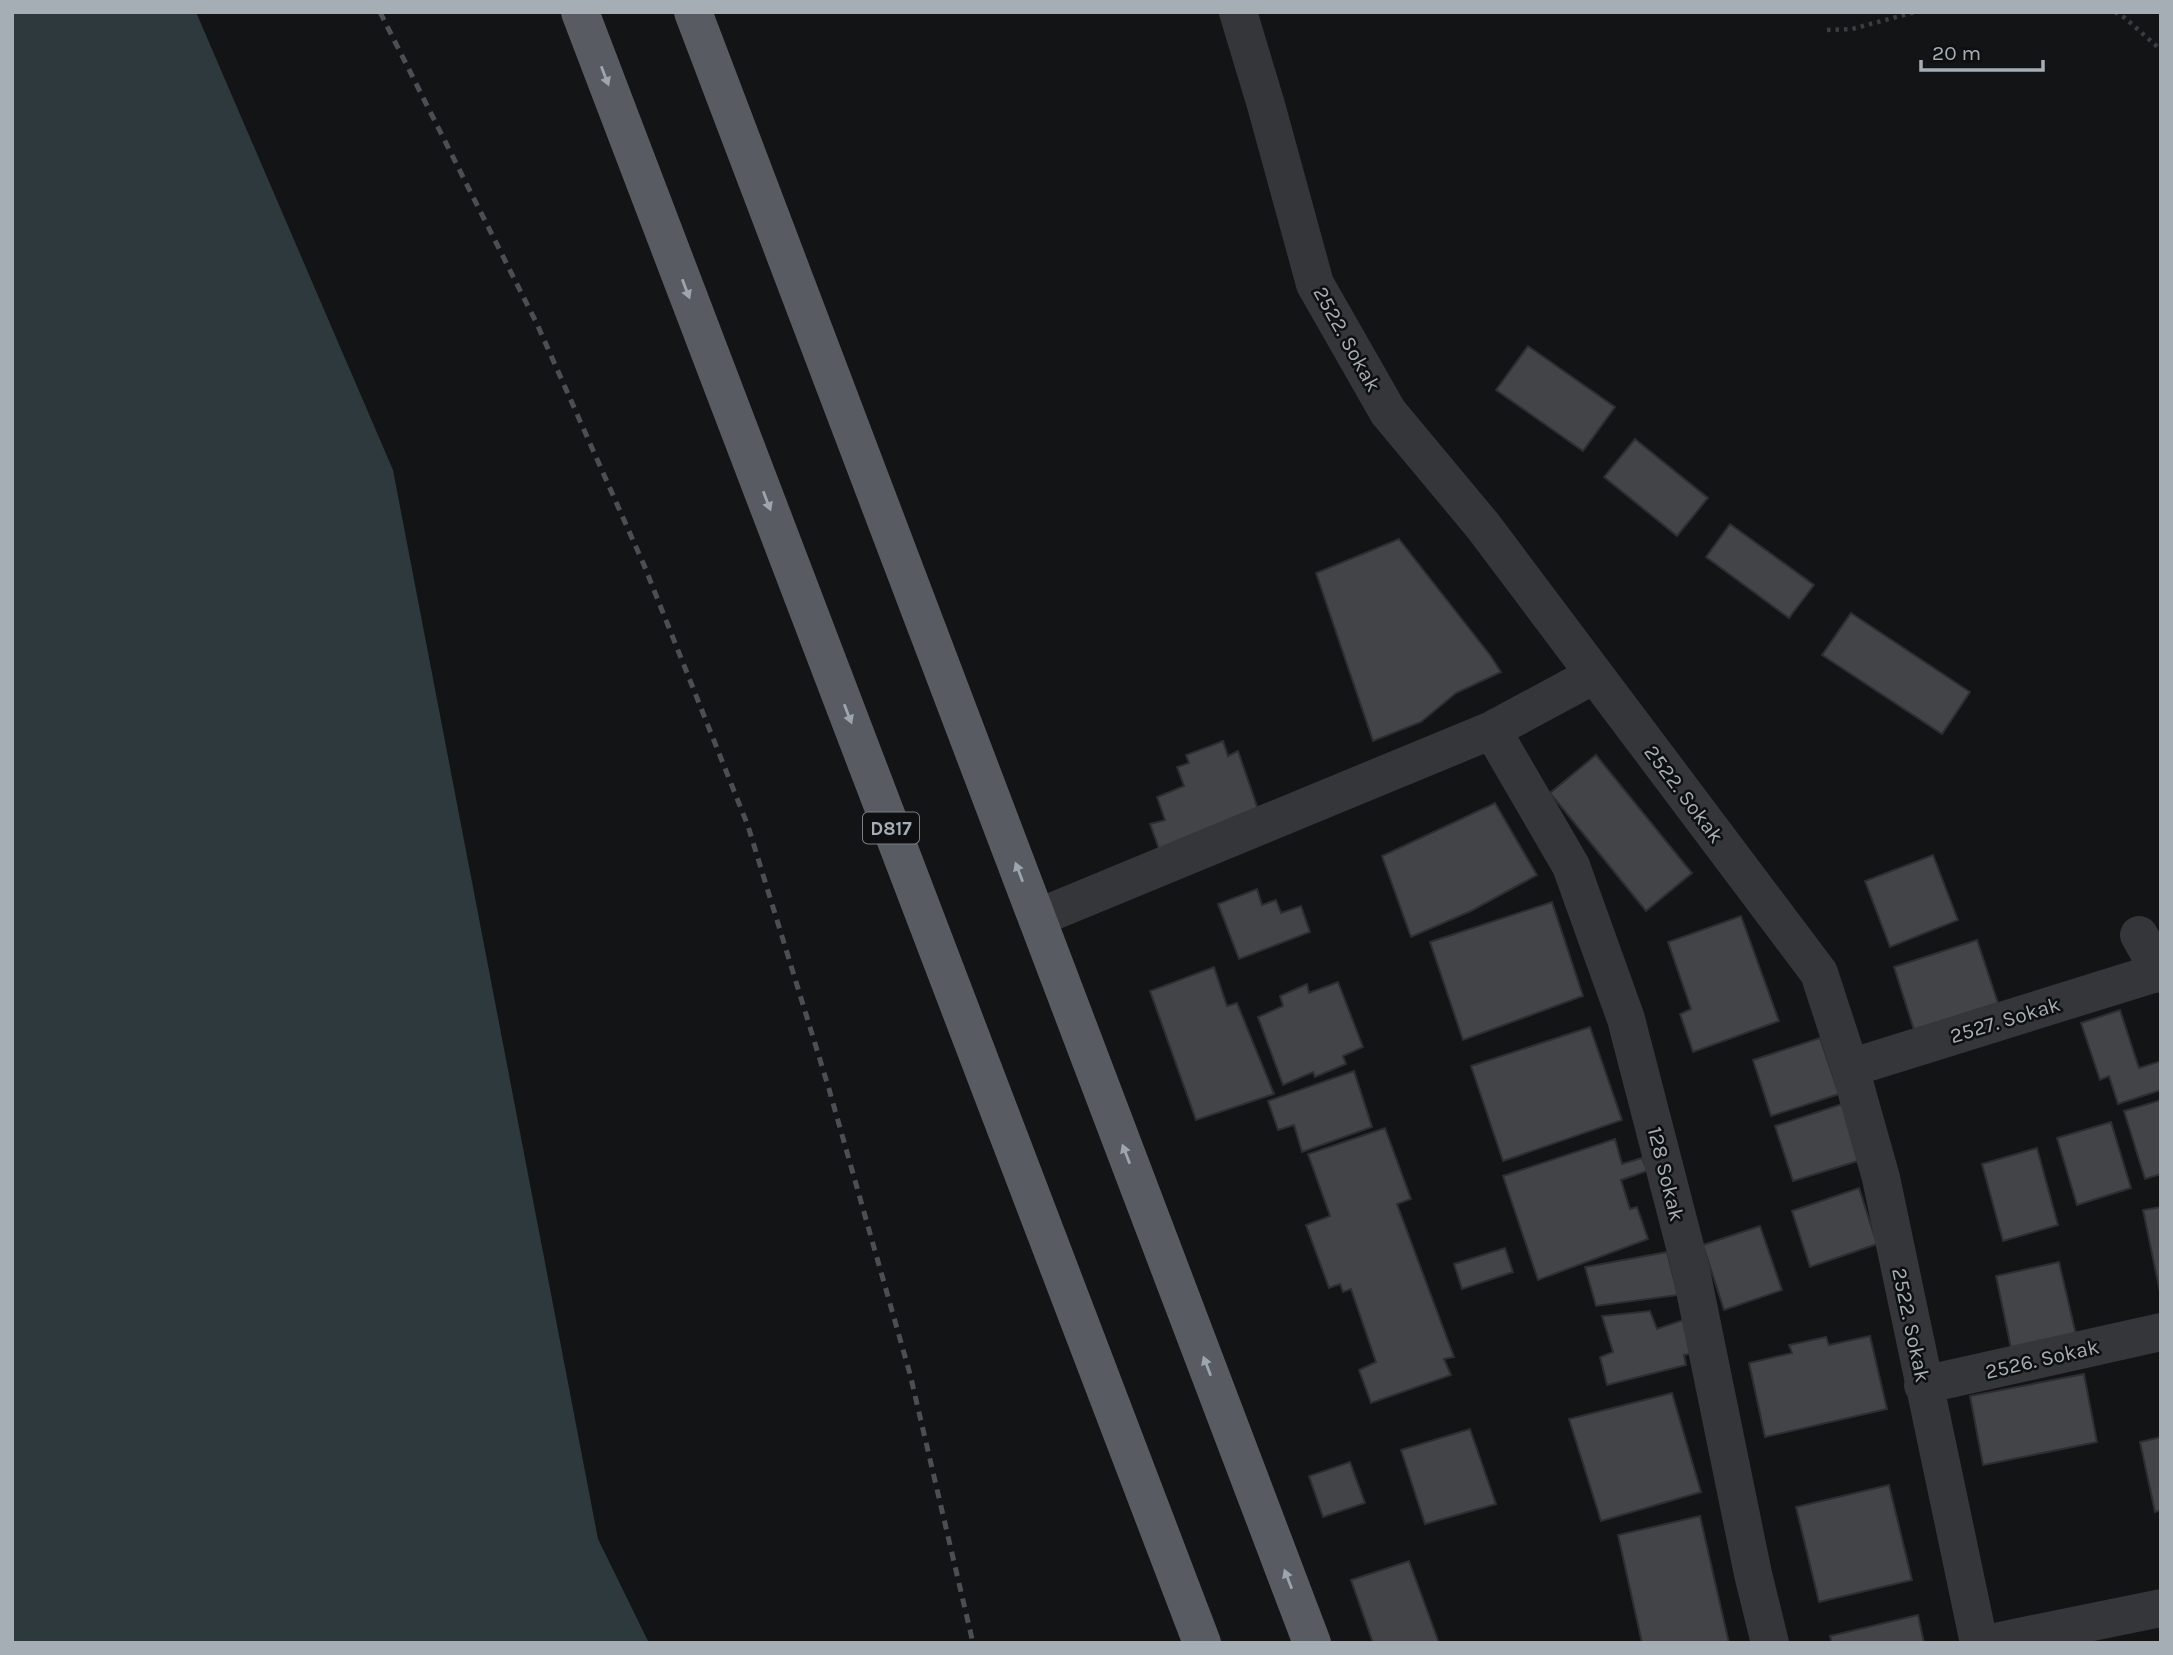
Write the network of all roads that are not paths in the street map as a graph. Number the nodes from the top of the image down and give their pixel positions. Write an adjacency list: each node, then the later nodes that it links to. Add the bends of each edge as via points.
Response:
1 (580, 12): 13 (highway, D817, one-way to 13)
2 (693, 12): 6 (highway, one-way to 2)
3 (1238, 12): 4 (street, 2522. Sokak, via 1315,284 1388,412 1483,526)
4 (1594, 675): 5 (street); 9 (street, 2522. Sokak, via 1819,973)
5 (1492, 730): 6 (street); 15 (street, 128 Sokak, via 1571,866 1626,1019 1690,1266)
6 (1037, 918): 14 (highway, one-way to 6)
7 (2138, 935): 8 (street)
8 (2160, 973): 9 (street, 2527. Sokak)
9 (1850, 1068): 11 (street, 2522. Sokak, via 1881,1178)
10 (2161, 1332): 11 (street, 2526. Sokak)
11 (1923, 1385): 16 (street, 2522. Sokak)
12 (2161, 1608): 17 (street)
13 (1202, 1643)
14 (1312, 1643)
15 (1770, 1643)
16 (1979, 1643)
17 (1990, 1643)

